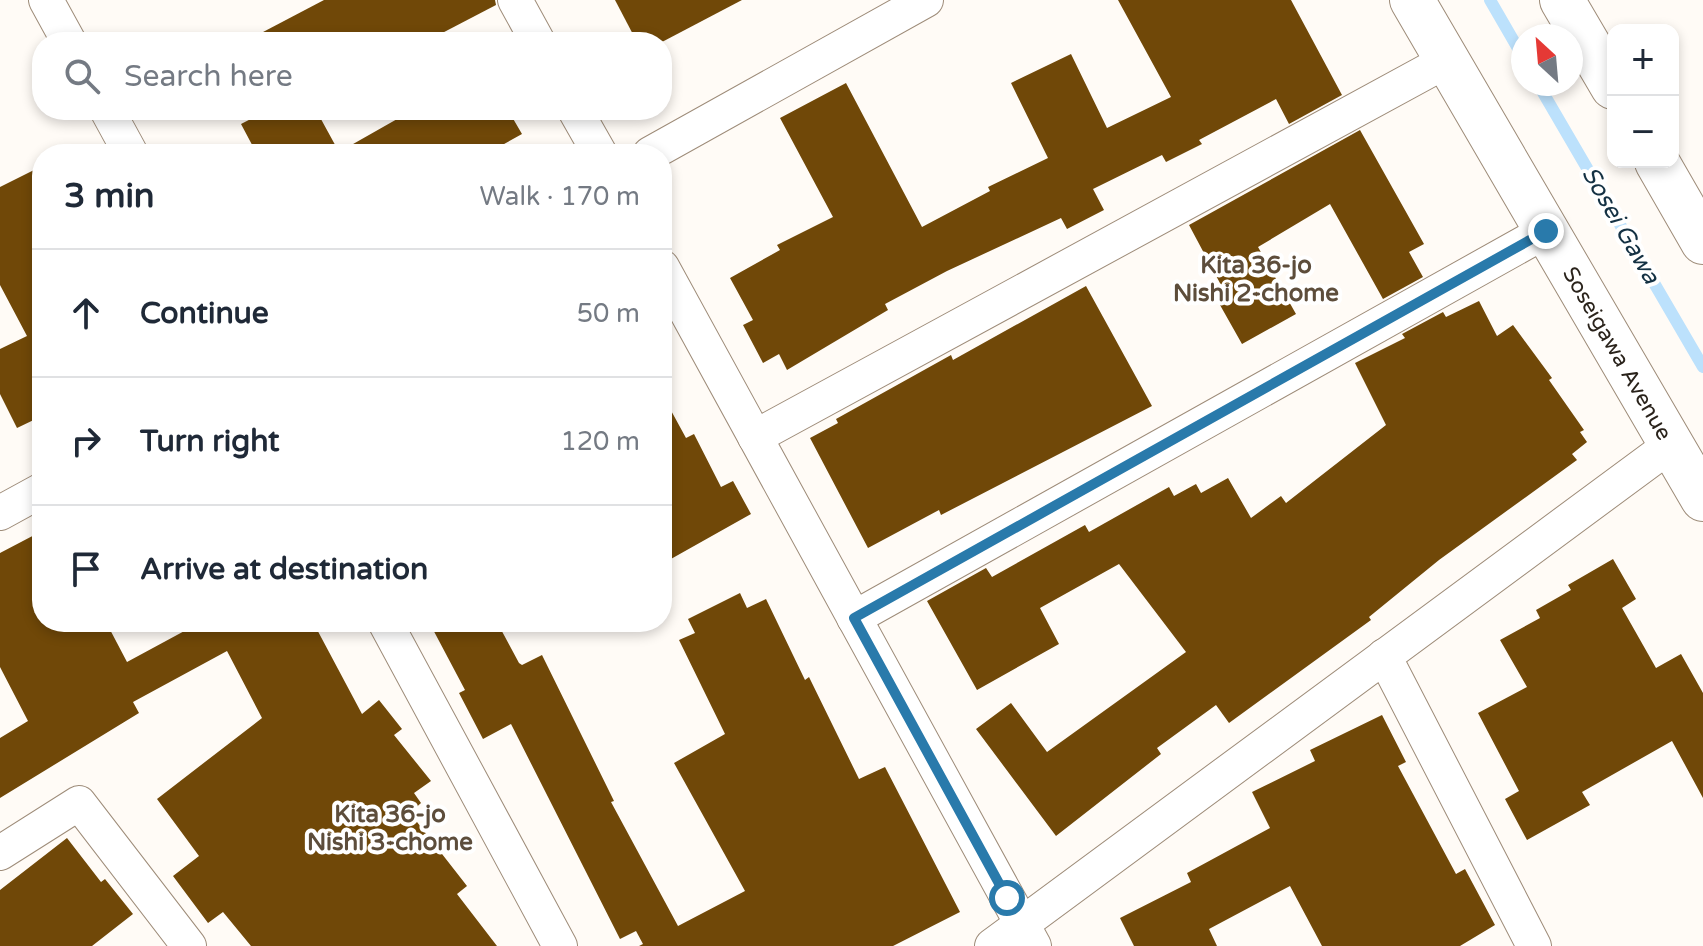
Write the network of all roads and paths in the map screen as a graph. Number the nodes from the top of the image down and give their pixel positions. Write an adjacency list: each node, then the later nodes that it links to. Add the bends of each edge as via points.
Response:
1 (46, 0): 6 (street)
2 (515, 0): 7 (street)
3 (926, 0): 14 (street)
4 (1412, 0): 8 (highway, Soseigawa Avenue)
5 (1562, 0): 9 (highway)
6 (64, 32)
7 (533, 32)
8 (1446, 61): 16 (highway, Soseigawa Avenue); 19 (street)
9 (1607, 77)
10 (112, 120): 12 (street)
11 (581, 120): 13 (street)
12 (126, 144)
13 (594, 144)
14 (668, 144)
15 (1660, 168): 17 (highway)
16 (1546, 231): 20 (highway, Soseigawa Avenue); 24 (street)
17 (1703, 242)
18 (672, 285): 19 (street)
19 (755, 437): 24 (street)
20 (1672, 444): 22 (highway, Soseigawa Avenue); 26 (street)
21 (32, 495): 23 (street)
22 (1703, 499)
23 (0, 513)
24 (854, 618): 28 (street)
25 (390, 632): 30 (street)
26 (1384, 656): 28 (street); 32 (street)
27 (0, 853): 29 (street, via 79,803)
28 (1028, 935): 31 (street)
29 (189, 946)
30 (560, 946)
31 (992, 946)
32 (1534, 946)

